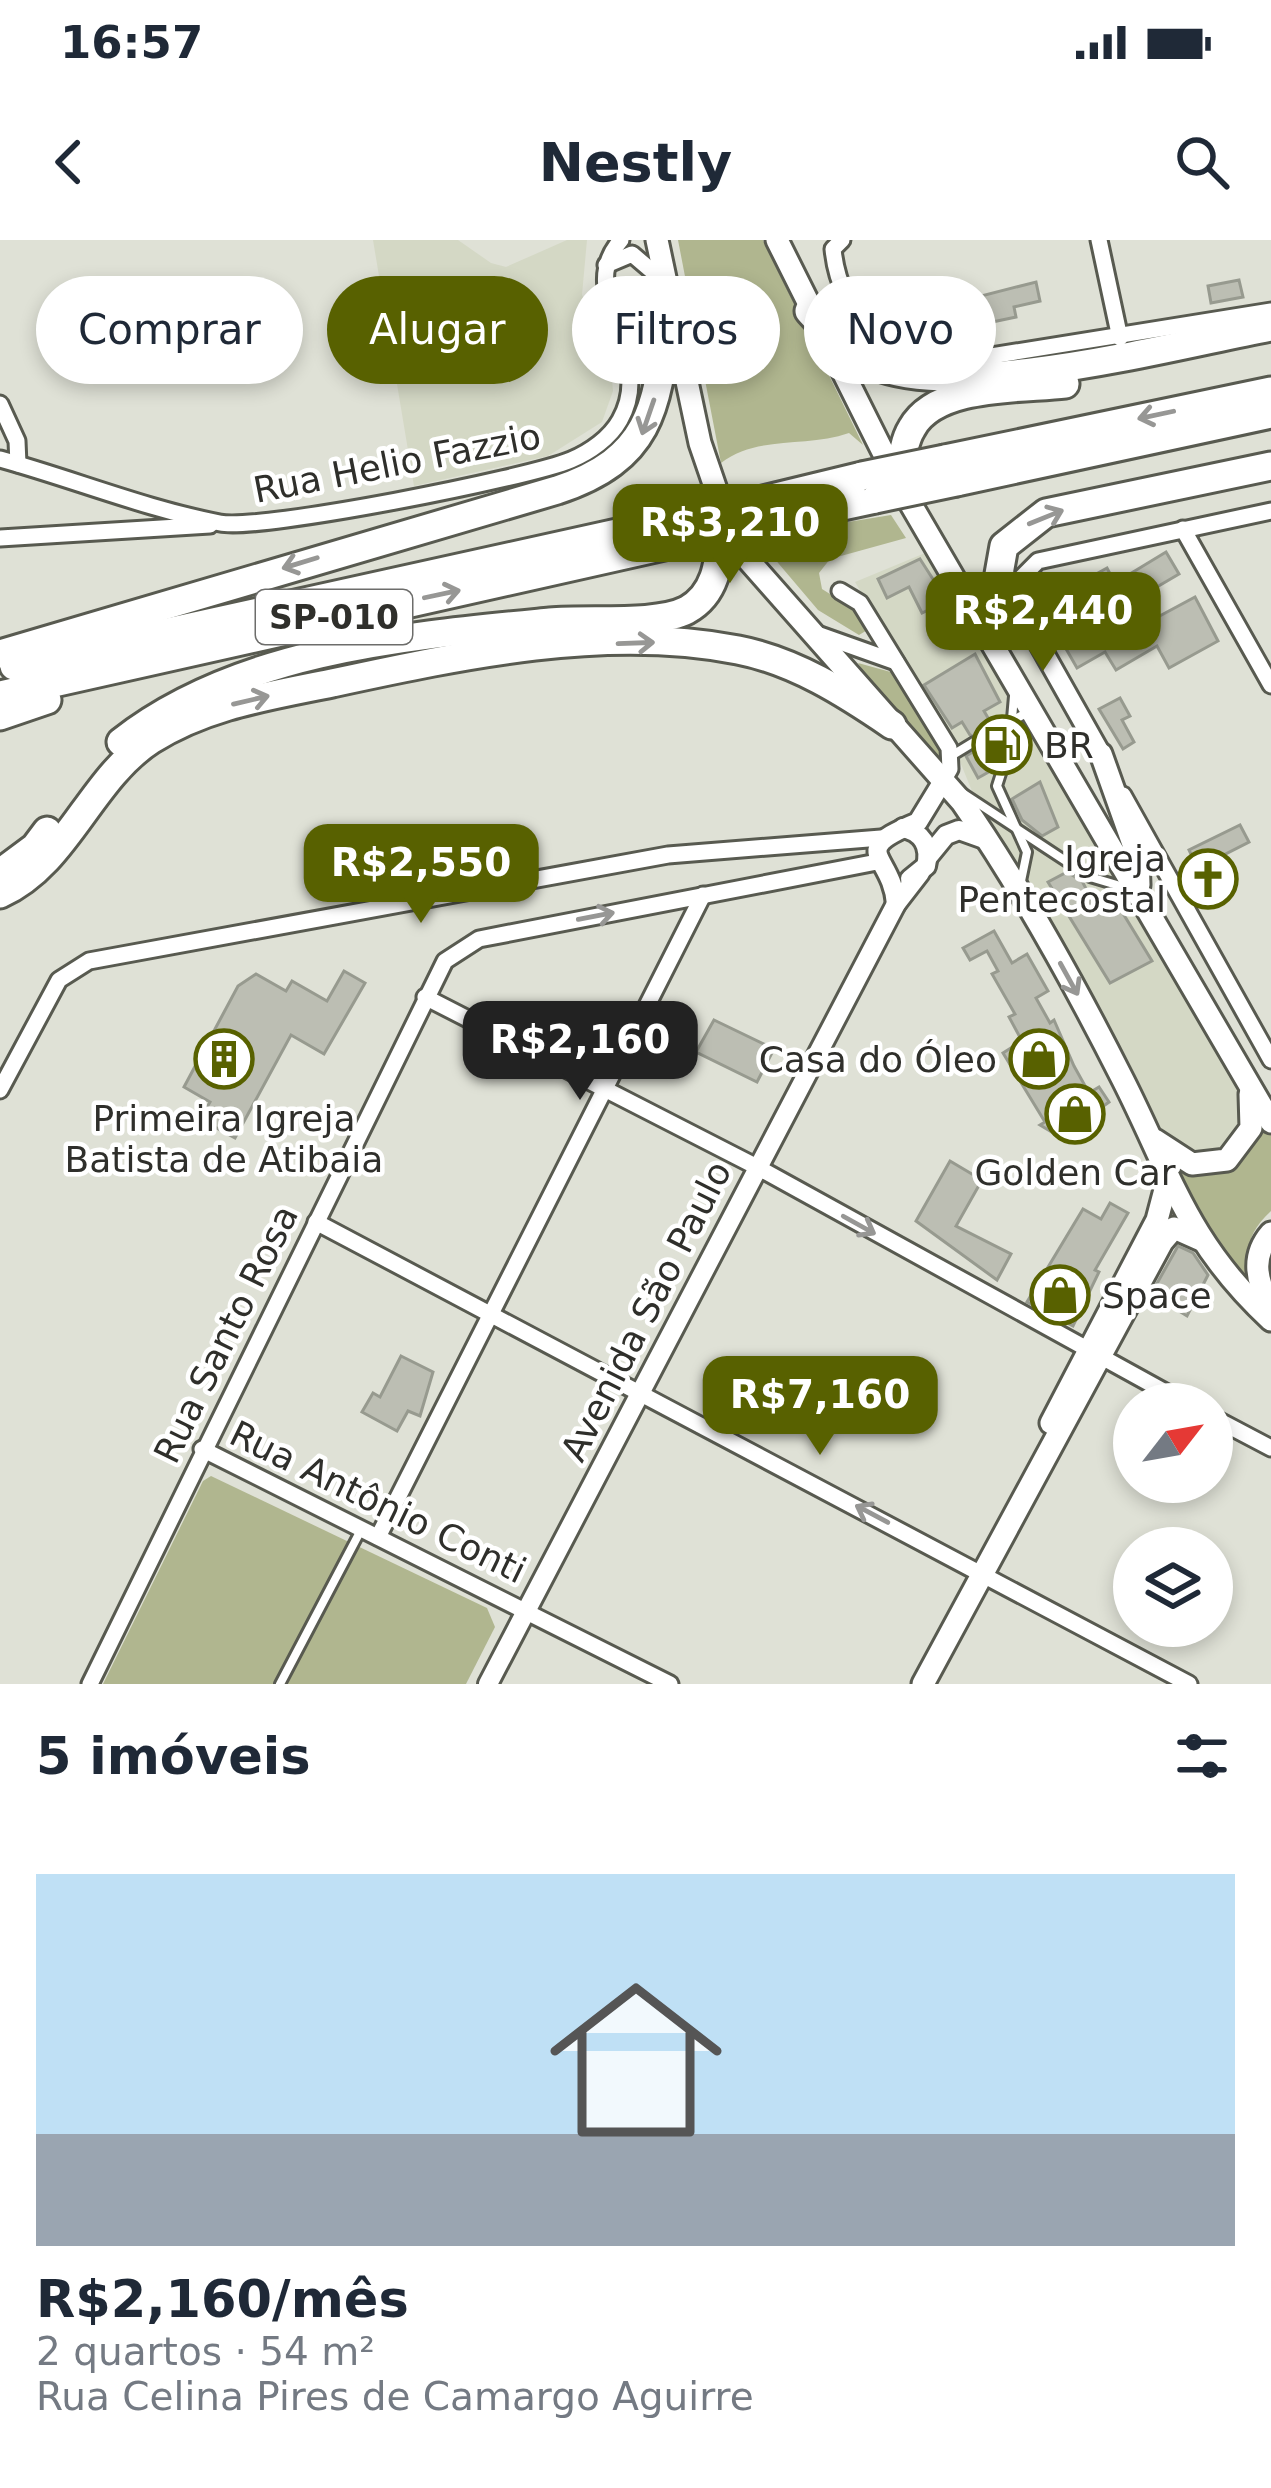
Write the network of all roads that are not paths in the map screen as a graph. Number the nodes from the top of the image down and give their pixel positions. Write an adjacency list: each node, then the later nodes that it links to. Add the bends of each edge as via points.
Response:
1 (621, 240): 6 (street)
2 (658, 240): 8 (main road)
3 (1099, 240): 12 (street)
4 (840, 241): 12 (street, via 836,270 848,301 885,342 916,356 954,362)
5 (781, 245): 9 (main road)
6 (603, 267): 7 (street, via 632,254); 27 (street, Rua Helio Fazzio, via 630,379 622,418 595,447 539,471)
7 (653, 276)
8 (665, 276)
9 (804, 299)
10 (1271, 311): 12 (street)
11 (1271, 327): 14 (highway)
12 (1120, 338)
13 (1271, 343): 24 (highway, via 940,403 921,415)
14 (996, 371)
15 (653, 384): 35 (highway, one-way to 35, via 645,432 599,474)
16 (690, 384): 26 (main road)
17 (838, 384): 24 (main road)
18 (1271, 391): 22 (highway, SP-010, one-way to 22)
19 (0, 404): 21 (street, via 16,441)
20 (1271, 414): 22 (highway, SP-010)
21 (9, 461): 27 (street, Rua Helio Fazzio)
22 (950, 470): 24 (highway, SP-010, bridge)
23 (1264, 471): 32 (highway, one-way to 23, via 999,574 1004,546 1046,513)
24 (879, 487): 29 (highway, SP-010, bridge); 41 (main road, via 1015,683)
25 (1271, 511): 28 (street)
26 (723, 520): 34 (main road, via 749,566); 55 (highway, via 715,578 684,612 551,621 298,660 161,710 109,751 35,847)
27 (225, 524): 30 (street)
28 (1183, 530): 32 (street, via 1038,561 1019,580); 38 (street)
29 (668, 534): 33 (highway, SP-010, one-way to 29); 37 (highway, SP-010)
30 (0, 538)
31 (840, 591): 36 (street, via 860,603)
32 (1017, 605): 45 (street)
33 (327, 619): 39 (highway, SP-010); 40 (highway)
34 (807, 628): 36 (street); 42 (main road)
35 (0, 654)
36 (896, 662): 46 (street)
37 (0, 669)
38 (1271, 685)
39 (0, 695)
40 (0, 716)
41 (1018, 720): 43 (lane); 57 (main road)
42 (892, 725): 48 (main road); 58 (highway, one-way to 42, via 34,873 103,782 148,742 196,715 451,658 545,646 698,644 793,668)
43 (995, 730)
44 (974, 742): 46 (lane)
45 (1101, 754): 57 (main road, via 1138,857); 63 (street)
46 (951, 756): 48 (street)
47 (1004, 764): 49 (lane, via 997,786)
48 (943, 781): 49 (lane); 50 (street, via 929,810); 52 (main road)
49 (1011, 824): 56 (lane, via 1027,852); 57 (lane, via 1090,877)
50 (903, 828): 51 (street); 53 (street, via 924,839)
51 (881, 838): 54 (street); 67 (street, via 668,856 88,961 58,980)
52 (989, 841): 53 (street, via 958,830); 56 (main road)
53 (924, 865): 54 (street, via 904,880); 60 (street, Avenida São Paulo)
54 (882, 869): 59 (street, Rua Santo Rosa); 60 (street)
55 (0, 872)
56 (1018, 888): 69 (main road, one-way to 69)
57 (1139, 891): 65 (main road)
58 (0, 894)
59 (703, 895): 61 (street, Rua Santo Rosa, one-way to 59, via 445,961 479,939); 66 (street)
60 (896, 904): 70 (street, Avenida São Paulo)
61 (425, 997): 66 (street); 72 (street, Rua Santo Rosa)
62 (1271, 1014): 63 (street)
63 (1252, 1025): 64 (street)
64 (1271, 1060)
65 (1248, 1082): 68 (main road); 69 (main road, via 1251,1128 1227,1160 1192,1164)
66 (604, 1087): 70 (street); 77 (street)
67 (0, 1090)
68 (1271, 1122)
69 (1150, 1135): 71 (main road)
70 (757, 1167): 79 (street, one-way to 79); 81 (street, Avenida São Paulo)
71 (1168, 1179): 74 (main road); 75 (main road)
72 (316, 1222): 77 (street); 84 (street, Rua Santo Rosa)
73 (1271, 1233): 76 (main road, via 1256,1267)
74 (1156, 1238): 75 (main road, via 1174,1228); 79 (main road)
75 (1202, 1241): 78 (main road)
76 (1271, 1308)
77 (490, 1310): 81 (street); 86 (street)
78 (1271, 1320)
79 (1094, 1356): 80 (street); 87 (main road)
80 (1146, 1383)
81 (640, 1393): 87 (street, one-way to 81); 88 (street, Avenida São Paulo)
82 (1233, 1428): 83 (street)
83 (1271, 1448)
84 (202, 1449): 85 (street, Rua Antônio Conti); 89 (street, Rua Santo Rosa)
85 (362, 1528): 86 (street, Rua Antônio Conti); 90 (lane)
86 (378, 1537): 88 (street, Rua Antônio Conti)
87 (981, 1572): 93 (main road); 94 (street)
88 (527, 1610): 91 (street, Avenida São Paulo); 92 (street, Rua Antônio Conti)
89 (90, 1684)
90 (280, 1684)
91 (488, 1684)
92 (670, 1684)
93 (923, 1684)
94 (1189, 1684)

